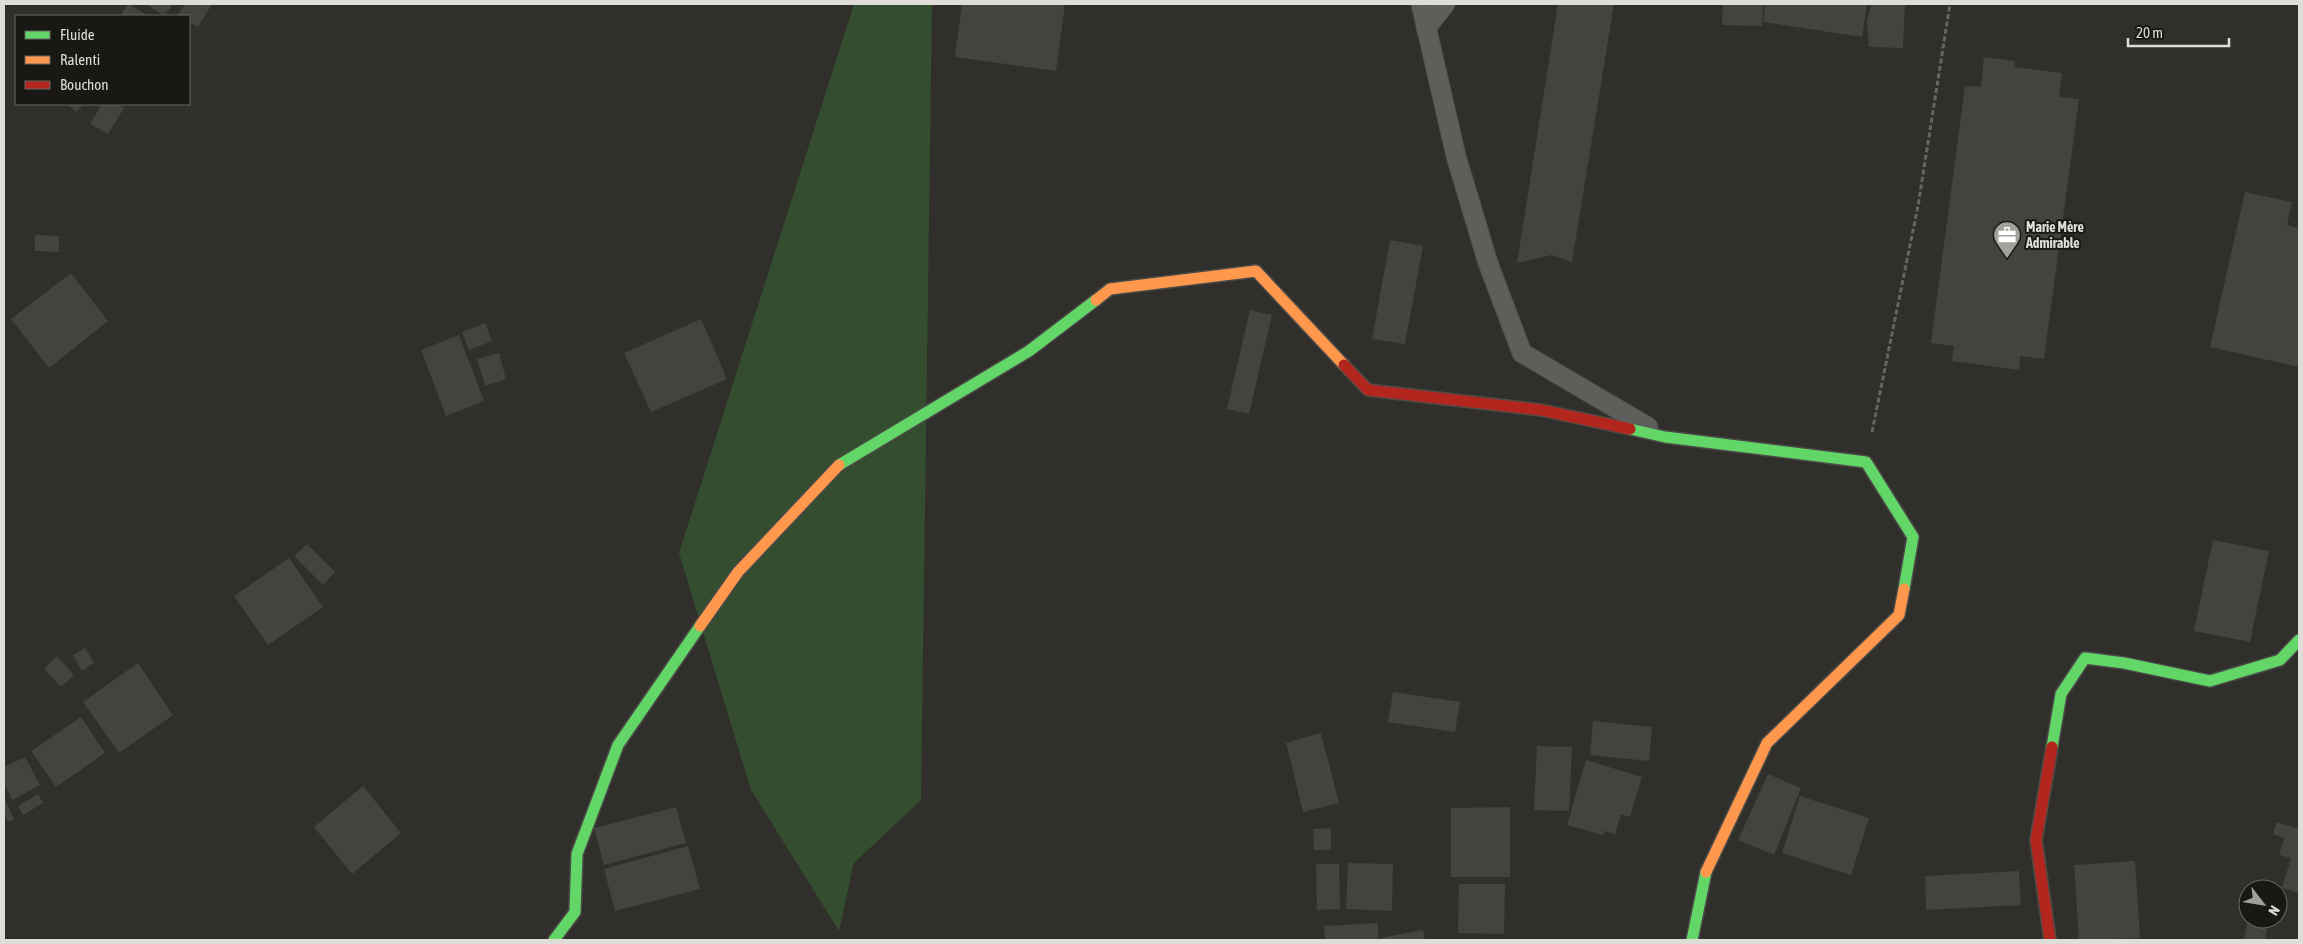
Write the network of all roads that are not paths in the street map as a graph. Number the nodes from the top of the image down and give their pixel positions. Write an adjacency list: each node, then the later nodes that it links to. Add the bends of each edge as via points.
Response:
1 (1421, 4): 3 (lane)
2 (1445, 4): 3 (lane)
3 (1426, 28): 4 (lane, via 1456,156 1488,263 1522,353)
4 (1665, 436): 6 (street, via 1541,410 1368,390 1256,271 1110,289 1028,351 837,466 738,572 618,745 577,854 575,912); 7 (street, via 1866,462 1913,536 1899,615 1767,743 1707,868)
5 (2299, 640): 8 (street, via 2280,660 2210,681 2085,658 2061,694 2036,840)
6 (554, 940)
7 (1692, 940)
8 (2050, 940)

